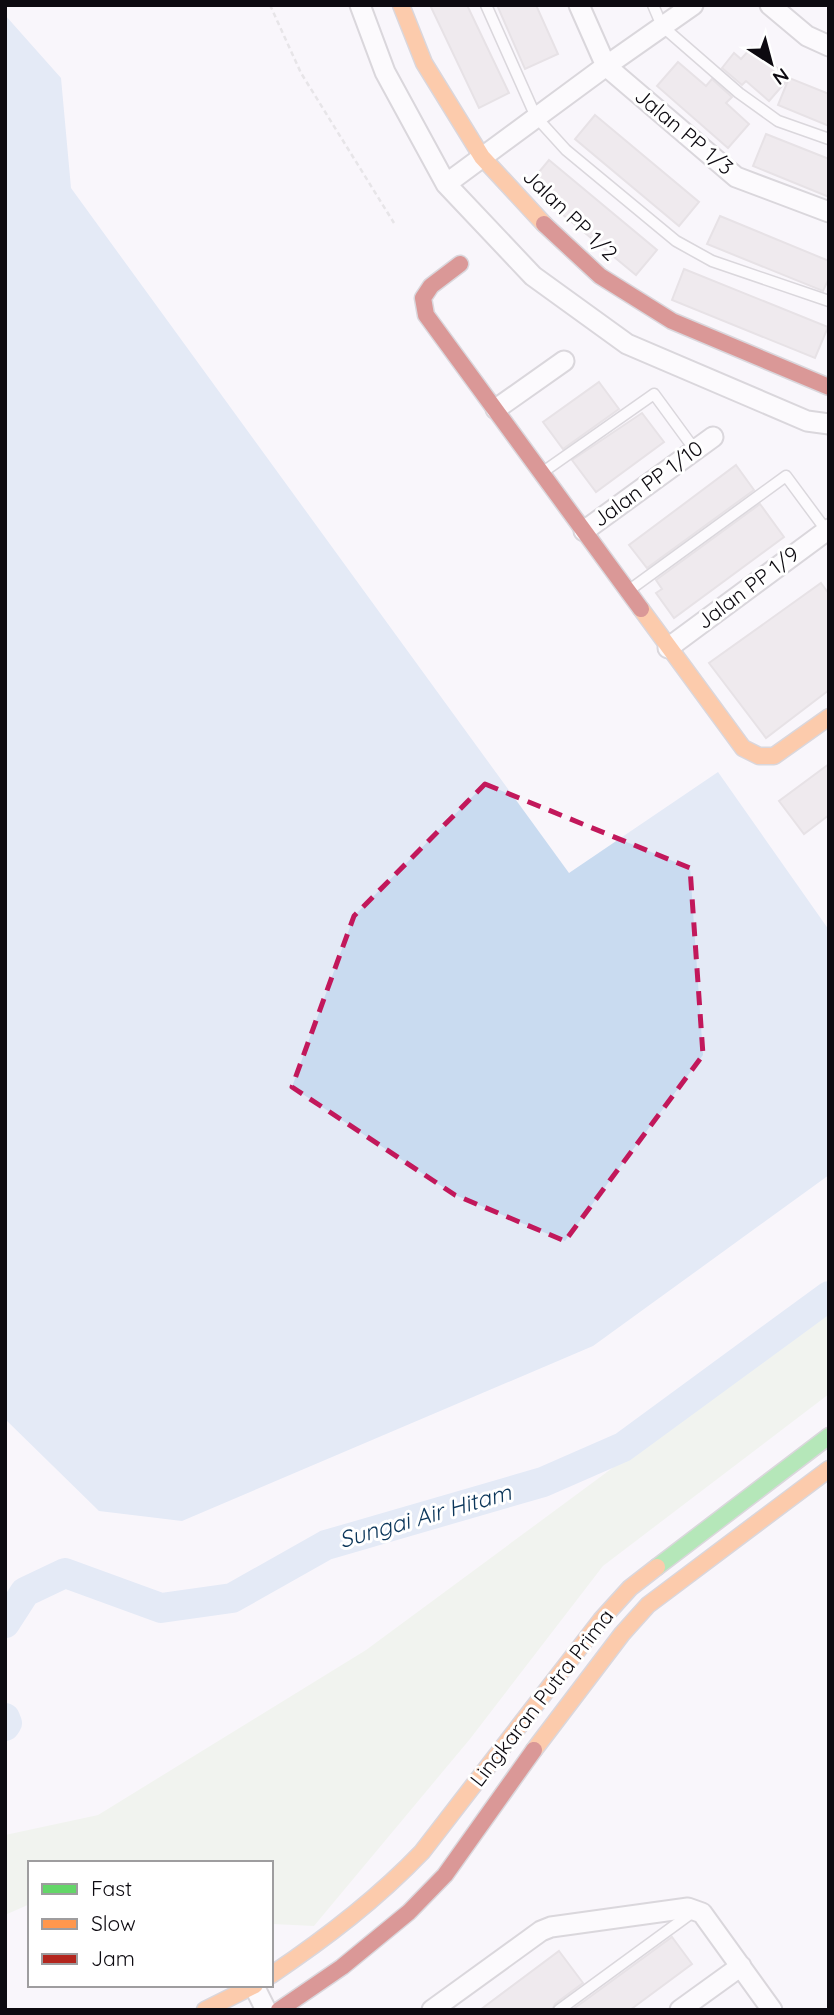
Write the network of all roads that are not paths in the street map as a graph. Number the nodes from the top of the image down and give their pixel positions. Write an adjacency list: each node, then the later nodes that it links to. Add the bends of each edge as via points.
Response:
1 (360, 5): 14 (street, via 385,72)
2 (401, 5): 13 (main road, Jalan PP 1/2, via 424,63)
3 (486, 5): 11 (lane)
4 (579, 5): 10 (street, Jalan PP 1/3)
5 (653, 5): 8 (lane)
6 (693, 5): 8 (street)
7 (770, 5): 9 (street, via 807,36)
8 (662, 26): 10 (street); 12 (lane, via 778,121)
9 (829, 46)
10 (606, 66): 11 (street); 15 (street, Jalan PP 1/3, via 736,177)
11 (536, 117): 13 (street); 17 (lane, via 566,150 676,241 712,261)
12 (829, 139)
13 (482, 156): 14 (street); 19 (main road, Jalan PP 1/2, via 534,214 600,276 672,321)
14 (446, 184): 21 (street, via 533,276 627,344 807,421)
15 (829, 212)
16 (460, 264): 20 (main road, via 423,298 426,315)
17 (829, 301)
18 (564, 361): 20 (street)
19 (829, 387)
20 (496, 409): 24 (main road)
21 (829, 424)
22 (713, 437): 23 (street, Jalan PP 1/10)
23 (695, 450): 24 (lane, via 654,394); 26 (street, Jalan PP 1/10)
24 (542, 473): 26 (main road)
25 (827, 529): 27 (lane, via 786,476); 28 (street, Jalan PP 1/9)
26 (584, 531): 27 (main road)
27 (627, 591): 28 (main road)
28 (668, 648): 29 (main road, via 743,748 759,756 774,756)
29 (829, 717)
30 (829, 1436): 34 (main road, Lingkaran Putra Prima, via 630,1588 422,1852 332,1933)
31 (829, 1469): 39 (main road, Lingkaran Putra Prima, via 648,1605 559,1717 445,1875 409,1912)
32 (696, 1910): 33 (street); 40 (street, via 551,1927); 41 (lane)
33 (741, 1966): 42 (street); 43 (street)
34 (273, 1974)
35 (253, 1987): 37 (main road)
36 (255, 1987): 38 (street)
37 (205, 2010)
38 (266, 2010)
39 (279, 2010)
40 (432, 2010)
41 (559, 2010)
42 (680, 2010)
43 (772, 2010)

